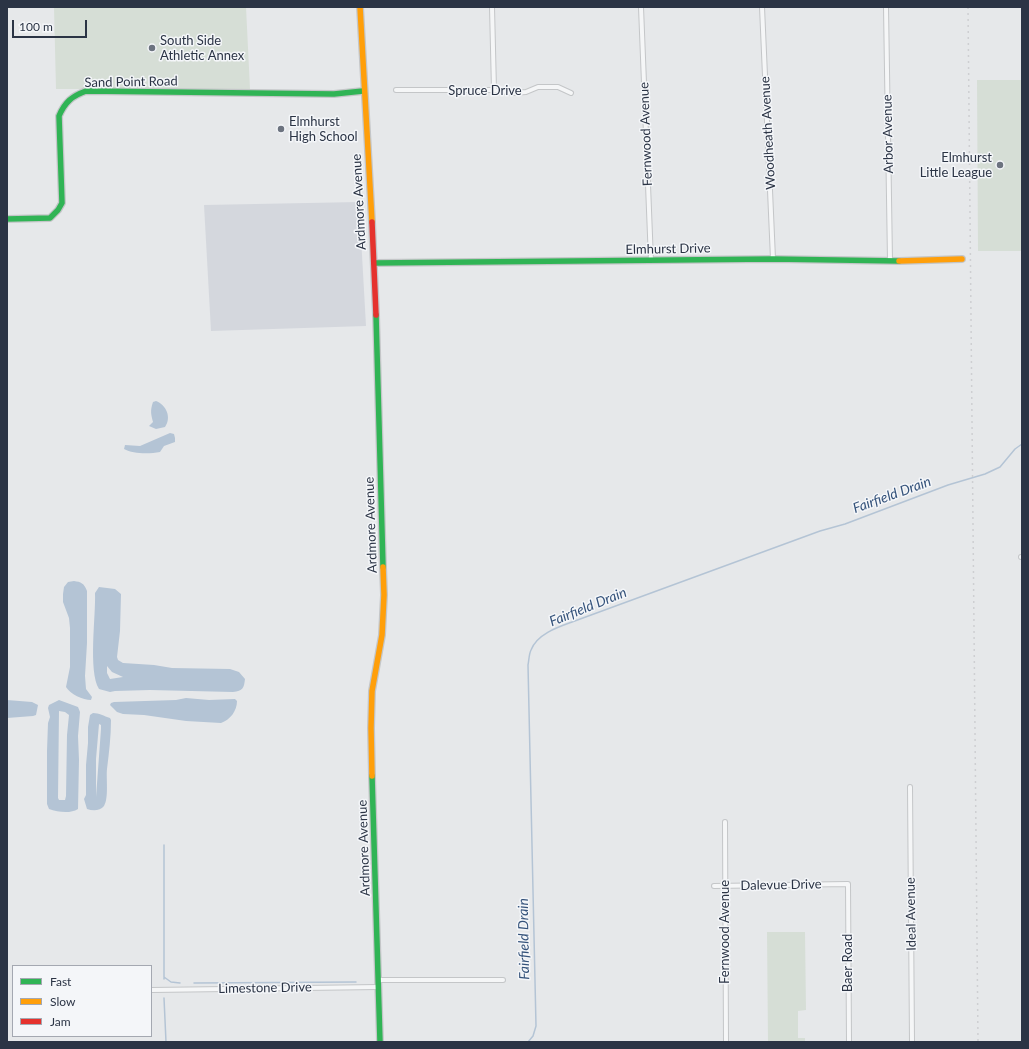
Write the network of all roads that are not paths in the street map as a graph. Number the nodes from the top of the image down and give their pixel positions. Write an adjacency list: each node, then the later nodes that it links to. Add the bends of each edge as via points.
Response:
1 (360, 7): 8 (street, Ardmore Avenue)
2 (492, 7): 7 (street)
3 (641, 7): 13 (street, Fernwood Avenue)
4 (762, 7): 11 (street, Woodheath Avenue)
5 (886, 7): 14 (street, Arbor Avenue)
6 (396, 90): 7 (street, Spruce Drive)
7 (494, 90): 9 (street, Spruce Drive, via 513,93 526,92 538,87 558,87)
8 (363, 91): 10 (street, Sand Point Road, via 334,94 86,91 73,96 64,104 59,116 62,203 58,210 50,218); 15 (street, Ardmore Avenue)
9 (571, 93)
10 (7, 218)
11 (774, 259): 13 (street, Elmhurst Drive); 14 (street, Elmhurst Drive)
12 (962, 259): 14 (street, Elmhurst Drive)
13 (651, 261): 15 (street, Elmhurst Drive)
14 (890, 261)
15 (374, 263): 21 (street, Ardmore Avenue, via 384,595 382,635 372,691 371,728)
16 (910, 786): 28 (street, Ideal Avenue)
17 (725, 822): 20 (street, Fernwood Avenue)
18 (848, 884): 20 (street, Dalevue Drive); 27 (street, Baer Road)
19 (714, 886): 20 (street, Dalevue Drive)
20 (725, 886): 26 (street, Fernwood Avenue)
21 (379, 980): 22 (street); 23 (street, Ardmore Avenue)
22 (503, 980)
23 (379, 987): 24 (street, Limestone Drive); 25 (street, Ardmore Avenue)
24 (152, 990)
25 (380, 1042)
26 (726, 1042)
27 (849, 1042)
28 (912, 1042)

